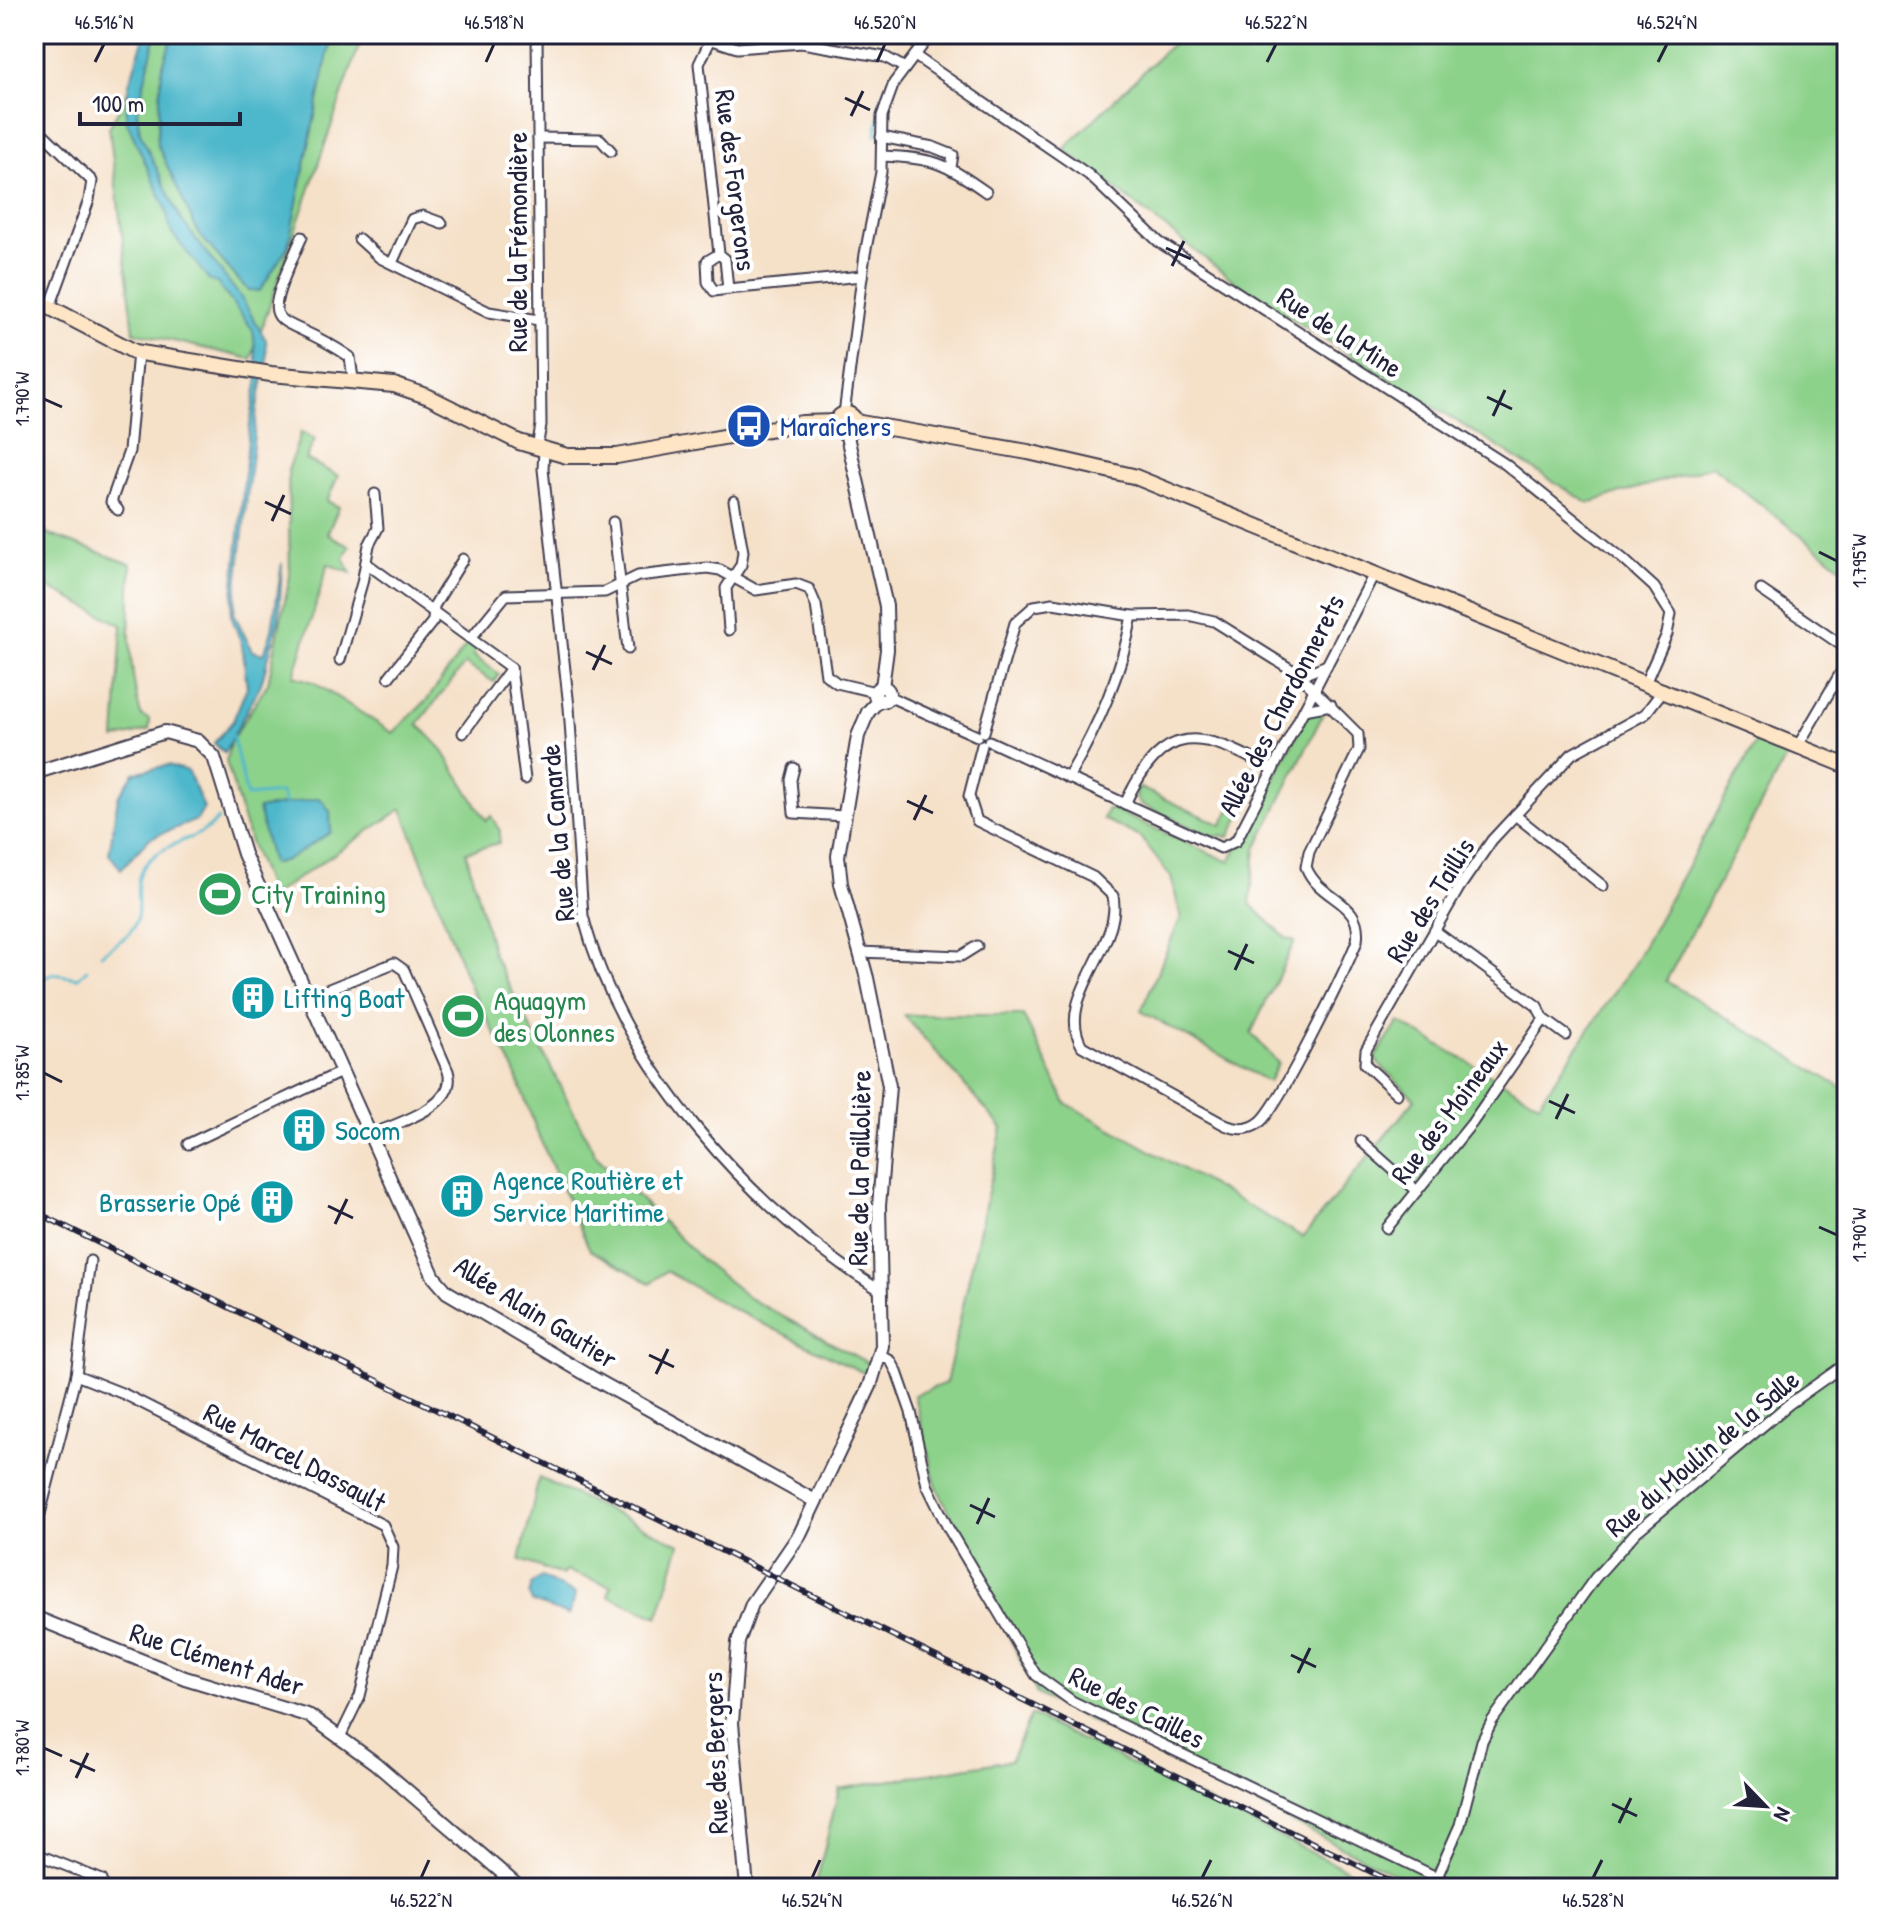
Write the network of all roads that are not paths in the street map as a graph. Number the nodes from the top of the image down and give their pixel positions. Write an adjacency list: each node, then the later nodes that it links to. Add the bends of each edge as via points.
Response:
1 (537, 34): 9 (street, Rue de la Frémondière)
2 (694, 34): 4 (street)
3 (931, 34): 5 (street)
4 (710, 41): 6 (street, via 737,48 802,43); 17 (street, Rue des Forgerons, via 699,64)
5 (915, 56): 6 (street); 50 (street, Rue de la Mine, via 1089,175 1159,242 1505,464 1623,559 1654,587 1671,614)
6 (901, 65): 8 (street, via 887,98)
7 (34, 125): 21 (street, via 89,175 93,187)
8 (881, 137): 11 (street); 12 (street, via 953,155)
9 (538, 138): 10 (street, via 600,139); 22 (street, Rue de la Frémondière)
10 (611, 151)
11 (882, 156): 12 (street, via 926,158); 19 (street)
12 (951, 167): 13 (street)
13 (986, 192)
14 (442, 223): 18 (street, via 423,216 412,219)
15 (302, 237): 24 (street, via 276,295 275,310 286,325 350,357)
16 (359, 239): 18 (street)
17 (719, 254): 20 (street, Rue des Forgerons, via 725,259); 20 (street, via 707,261 708,282 714,291)
18 (392, 263): 22 (street, via 500,316)
19 (862, 276): 20 (street, Rue des Forgerons); 25 (street)
20 (728, 289)
21 (39, 303): 23 (main road)
22 (539, 320): 26 (street, Rue de la Frémondière)
23 (138, 352): 24 (main road, via 271,374); 29 (street, via 129,451 111,502)
24 (353, 379): 26 (main road, via 410,390)
25 (845, 423): 26 (main road, via 802,423 608,457); 33 (main road, via 1028,452 1133,476); 53 (street, Rue de la Paillolière, via 886,606)
26 (541, 450): 37 (street, Rue de la Canarde)
27 (375, 494): 32 (street, via 378,528)
28 (734, 501): 34 (street, via 743,552)
29 (118, 510)
30 (613, 522): 35 (street)
31 (463, 559): 38 (street)
32 (366, 563): 38 (street); 44 (street)
33 (1374, 574): 46 (street, Allée des Chardonnerets); 50 (main road)
34 (734, 576): 35 (street, via 707,568 638,576); 40 (street, via 726,588); 53 (street, via 756,590 796,584 809,589 826,675)
35 (619, 586): 37 (street, via 605,592); 42 (street)
36 (1761, 590): 43 (street)
37 (556, 594): 41 (street, via 506,595); 83 (street, Rue de la Canarde, via 583,916 602,969 661,1079 732,1172 840,1266)
38 (434, 612): 41 (street); 49 (street, via 433,621)
39 (1132, 616): 48 (street, via 1206,617); 57 (street, via 1053,603 1028,610 1011,632); 63 (street, via 1103,714)
40 (729, 630)
41 (471, 638): 47 (street)
42 (628, 649)
43 (1847, 649)
44 (340, 660)
45 (1847, 662): 58 (street)
46 (1327, 665): 48 (street); 51 (street, Allée des Chardonnerets)
47 (511, 668): 56 (street); 64 (street)
48 (1300, 676): 51 (street)
49 (389, 677)
50 (1646, 681): 52 (main road)
51 (1315, 688): 54 (street); 55 (street, Allée des Chardonnerets)
52 (1664, 689): 58 (main road); 66 (street, Rue des Taillis, via 1645,714 1572,754)
53 (881, 694): 57 (street); 67 (street, Rue de la Paillolière, via 858,736)
54 (1331, 705): 55 (street); 57 (street, via 1360,742 1306,867 1320,890 1346,905 1358,928 1353,950 1286,1081 1259,1122 1237,1128 1082,1046 1075,1020 1111,926 1113,896 1101,881 977,821 969,796)
55 (1304, 710): 61 (street, Allée des Chardonnerets)
56 (463, 733)
57 (983, 738): 63 (street)
58 (1799, 744): 59 (main road)
59 (1847, 766)
60 (794, 768): 67 (street, via 794,813)
61 (1273, 770): 65 (street, via 1223,743 1204,738 1177,742 1146,764); 65 (street, Allée des Chardonnerets, via 1228,847)
62 (34, 773): 72 (street, Allée Alain Gautier, via 165,732 198,741 220,770 244,854)
63 (1068, 778): 65 (street)
64 (525, 779)
65 (1125, 804)
66 (1515, 815): 68 (street); 69 (street, Rue des Taillis, via 1472,867)
67 (844, 816): 71 (street, Rue de la Paillolière, via 838,869)
68 (1603, 886)
69 (1435, 931): 73 (street, via 1537,1006); 76 (street, Rue des Taillis, via 1366,1050 1365,1064)
70 (977, 946): 71 (street, via 961,956)
71 (859, 952): 83 (street, Rue de la Paillolière, via 889,1086 879,1206)
72 (309, 997): 75 (street, Allée Alain Gautier); 77 (street, via 394,963 404,970 451,1085 442,1102)
73 (1544, 1019): 74 (street); 80 (street, Rue des Moineaux)
74 (1566, 1035)
75 (341, 1072): 77 (street, Allée Alain Gautier); 79 (street)
76 (1397, 1094)
77 (370, 1135): 87 (street, Allée Alain Gautier, via 434,1277 447,1292)
78 (1361, 1141): 80 (street)
79 (188, 1144)
80 (1417, 1191): 81 (street, Rue des Moineaux)
81 (1387, 1228)
82 (90, 1261): 86 (street)
83 (881, 1291): 84 (street, Rue de la Paillolière)
84 (880, 1355): 87 (street, Rue de la Paillolière); 93 (street, Rue des Cailles, via 891,1361 900,1380 927,1485 1041,1681)
85 (1847, 1363): 93 (street, Rue du Moulin de la Salle, via 1789,1404 1636,1532 1595,1578 1492,1721 1460,1825)
86 (76, 1375): 88 (street); 91 (street, Rue Marcel Dassault, via 124,1394 383,1525 393,1547 392,1566 360,1696)
87 (815, 1501): 89 (street, Rue de la Paillolière)
88 (34, 1537)
89 (771, 1576): 96 (street, Rue des Bergers, via 744,1620 732,1687)
90 (34, 1617): 91 (street, Rue Clément Ader, via 185,1678 292,1708)
91 (341, 1735): 95 (street, Rue Clément Ader)
92 (34, 1853): 94 (street)
93 (1437, 1877): 97 (street, Rue des Cailles)
94 (100, 1884)
95 (520, 1888)
96 (747, 1888)
97 (1459, 1888)

